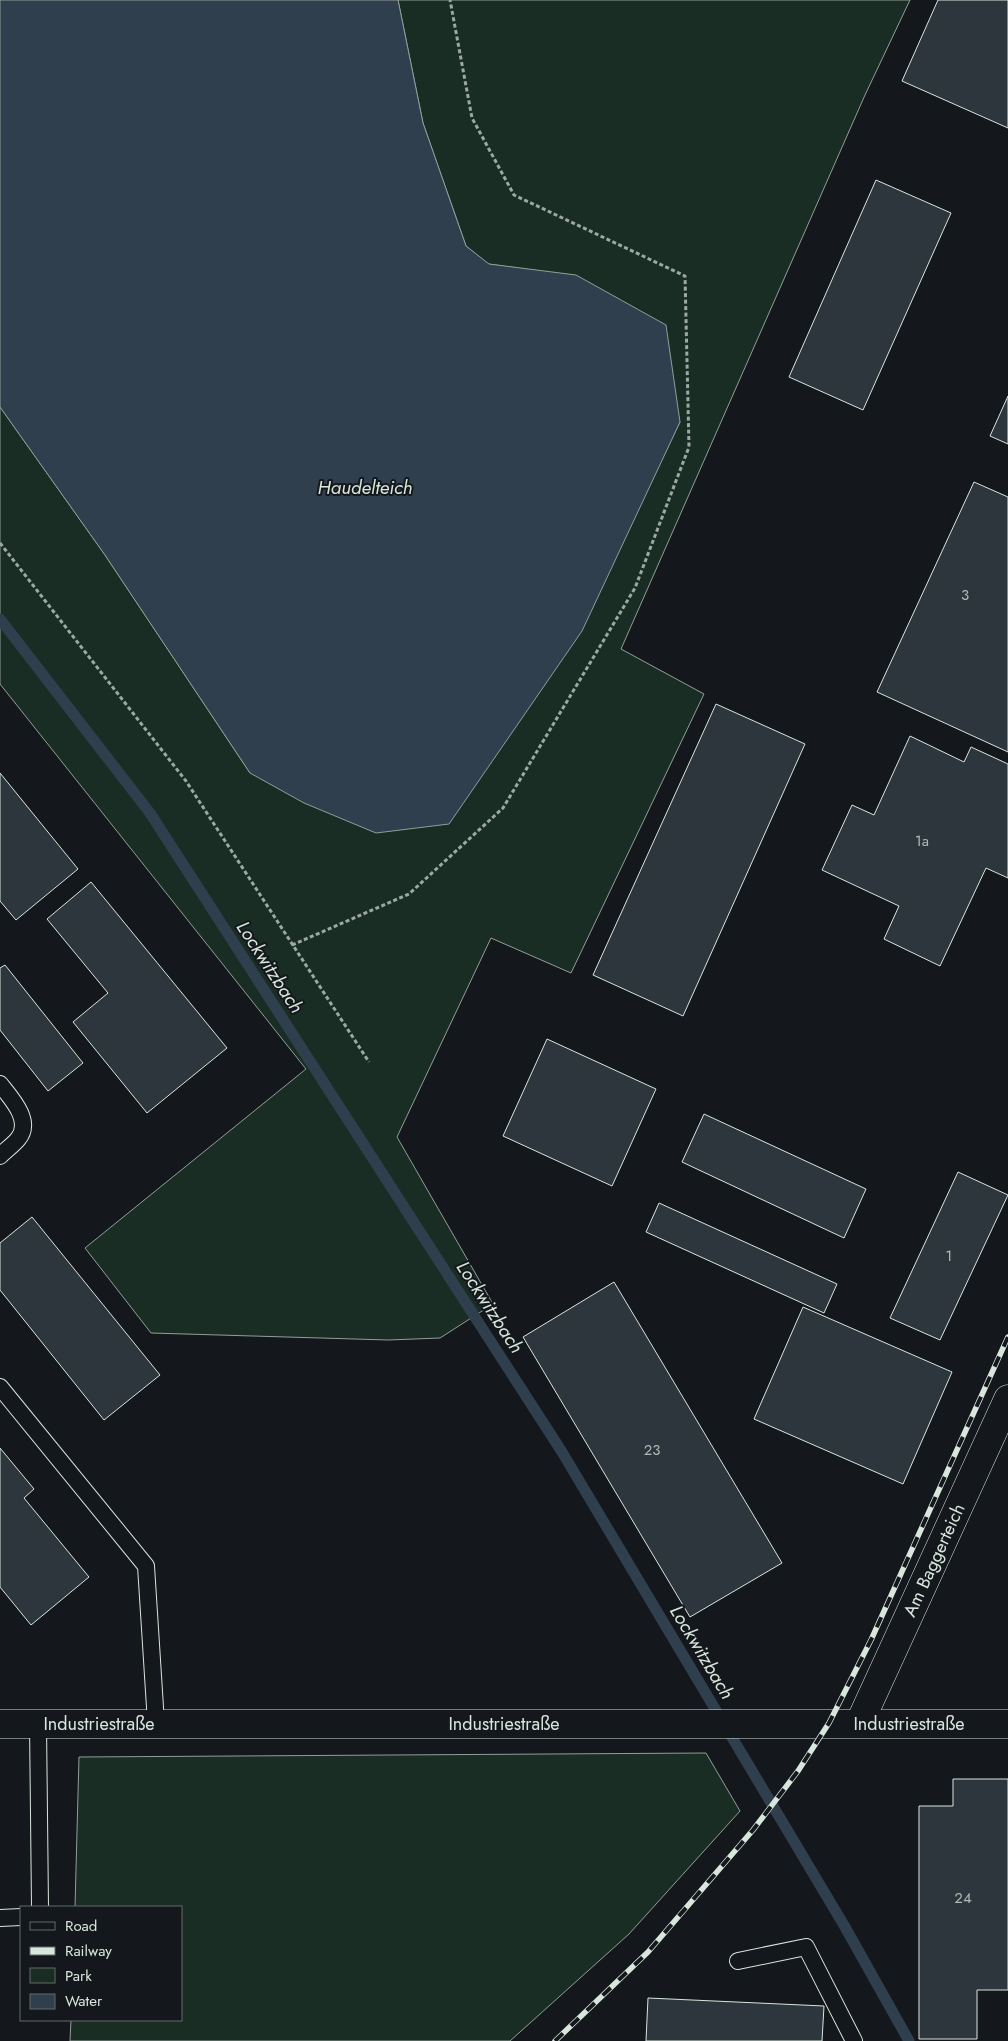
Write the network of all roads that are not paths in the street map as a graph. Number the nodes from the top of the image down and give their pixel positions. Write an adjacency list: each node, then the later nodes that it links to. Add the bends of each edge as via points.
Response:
1 (0, 1084): 2 (lane, via 18,1106 23,1123 19,1138)
2 (0, 1156)
3 (0, 1387): 6 (lane, via 146,1566)
4 (1008, 1399): 5 (street, Am Baggerteich)
5 (860, 1722): 6 (street, Industriestraße); 9 (street, Industriestraße)
6 (156, 1723): 8 (street, Industriestraße)
7 (0, 1724): 8 (street, Industriestraße)
8 (38, 1724): 10 (lane)
9 (1008, 1724)
10 (40, 1906)
11 (20, 1917): 12 (lane)
12 (0, 1918)
13 (738, 1961): 14 (lane, via 806,1947)
14 (854, 2041)

